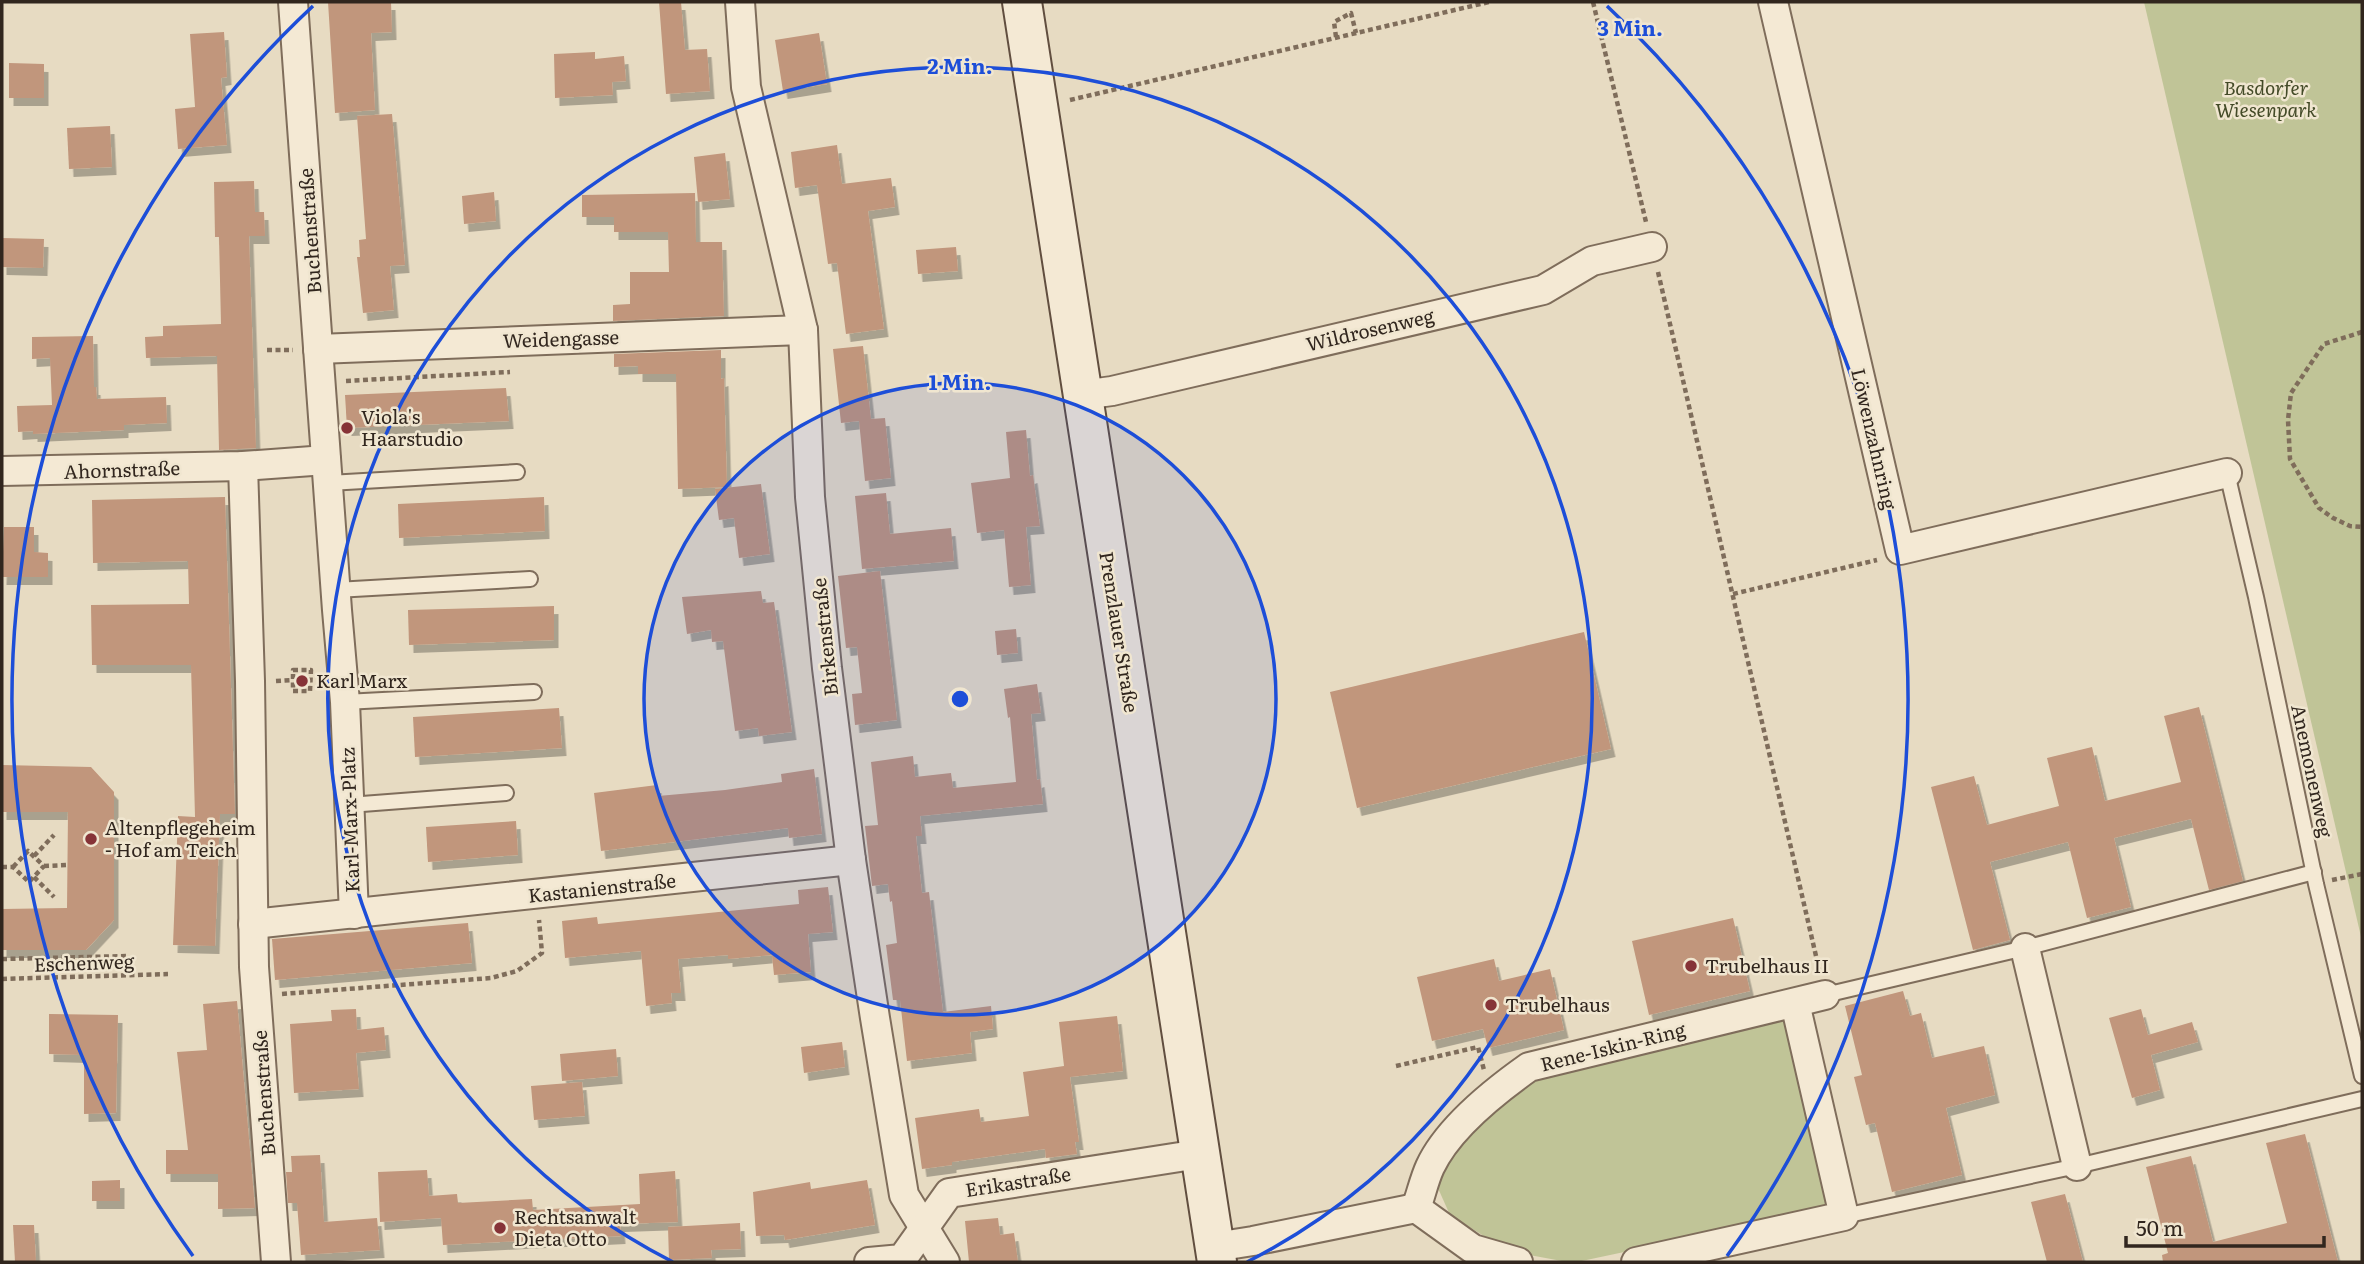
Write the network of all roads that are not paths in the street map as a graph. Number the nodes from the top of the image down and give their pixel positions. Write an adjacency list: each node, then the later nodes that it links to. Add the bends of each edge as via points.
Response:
1 (293, 2): 7 (street, Buchenstraße)
2 (740, 2): 6 (street, Birkenstraße, via 746,87)
3 (1022, 2): 8 (main road, Prenzlauer Straße)
4 (1773, 2): 13 (street, Löwenzahnring, via 1900,550)
5 (1652, 247): 8 (street, Wildrosenweg, via 1592,261 1543,290)
6 (803, 330): 7 (street, Weidengasse); 20 (street, Birkenstraße, via 810,497)
7 (318, 349): 11 (street, Buchenstraße)
8 (1082, 395): 29 (main road, Prenzlauer Straße)
9 (243, 466): 10 (street, Ahornstraße); 11 (street); 23 (street)
10 (2, 471)
11 (328, 472): 12 (lane); 15 (street, Karl-Marx-Platz)
12 (517, 472)
13 (2227, 473): 21 (lane, Anemonenweg)
14 (530, 579): 15 (lane)
15 (336, 590): 17 (street, Karl-Marx-Platz)
16 (534, 692): 17 (lane)
17 (345, 702): 19 (street, Karl-Marx-Platz)
18 (506, 793): 19 (lane)
19 (349, 805): 22 (street, Karl-Marx-Platz)
20 (851, 860): 22 (street, Kastanienstraße); 33 (street, Birkenstraße, via 904,1195)
21 (2315, 878): 24 (lane); 27 (lane, Anemonenweg)
22 (354, 914): 23 (street, Karl-Marx-Platz)
23 (253, 924): 35 (street, Buchenstraße)
24 (2025, 948): 25 (lane); 30 (street)
25 (1825, 995): 26 (street, Rene-Iskin-Ring)
26 (1795, 1003): 31 (street, Rene-Iskin-Ring, via 1529,1067 1460,1124 1430,1165); 32 (street)
27 (2362, 1076)
28 (2362, 1099): 30 (lane)
29 (1199, 1154): 33 (street, Erikastraße, via 948,1193); 34 (main road, Prenzlauer Straße)
30 (2077, 1166): 32 (lane)
31 (1416, 1208): 34 (street, via 1253,1241); 38 (street, via 1473,1249)
32 (1844, 1216): 39 (street)
33 (923, 1227): 36 (street, Erikastraße, via 902,1259); 37 (street, Birkenstraße)
34 (1216, 1254)
35 (276, 1262)
36 (869, 1262)
37 (945, 1262)
38 (1516, 1262)
39 (1636, 1262)

